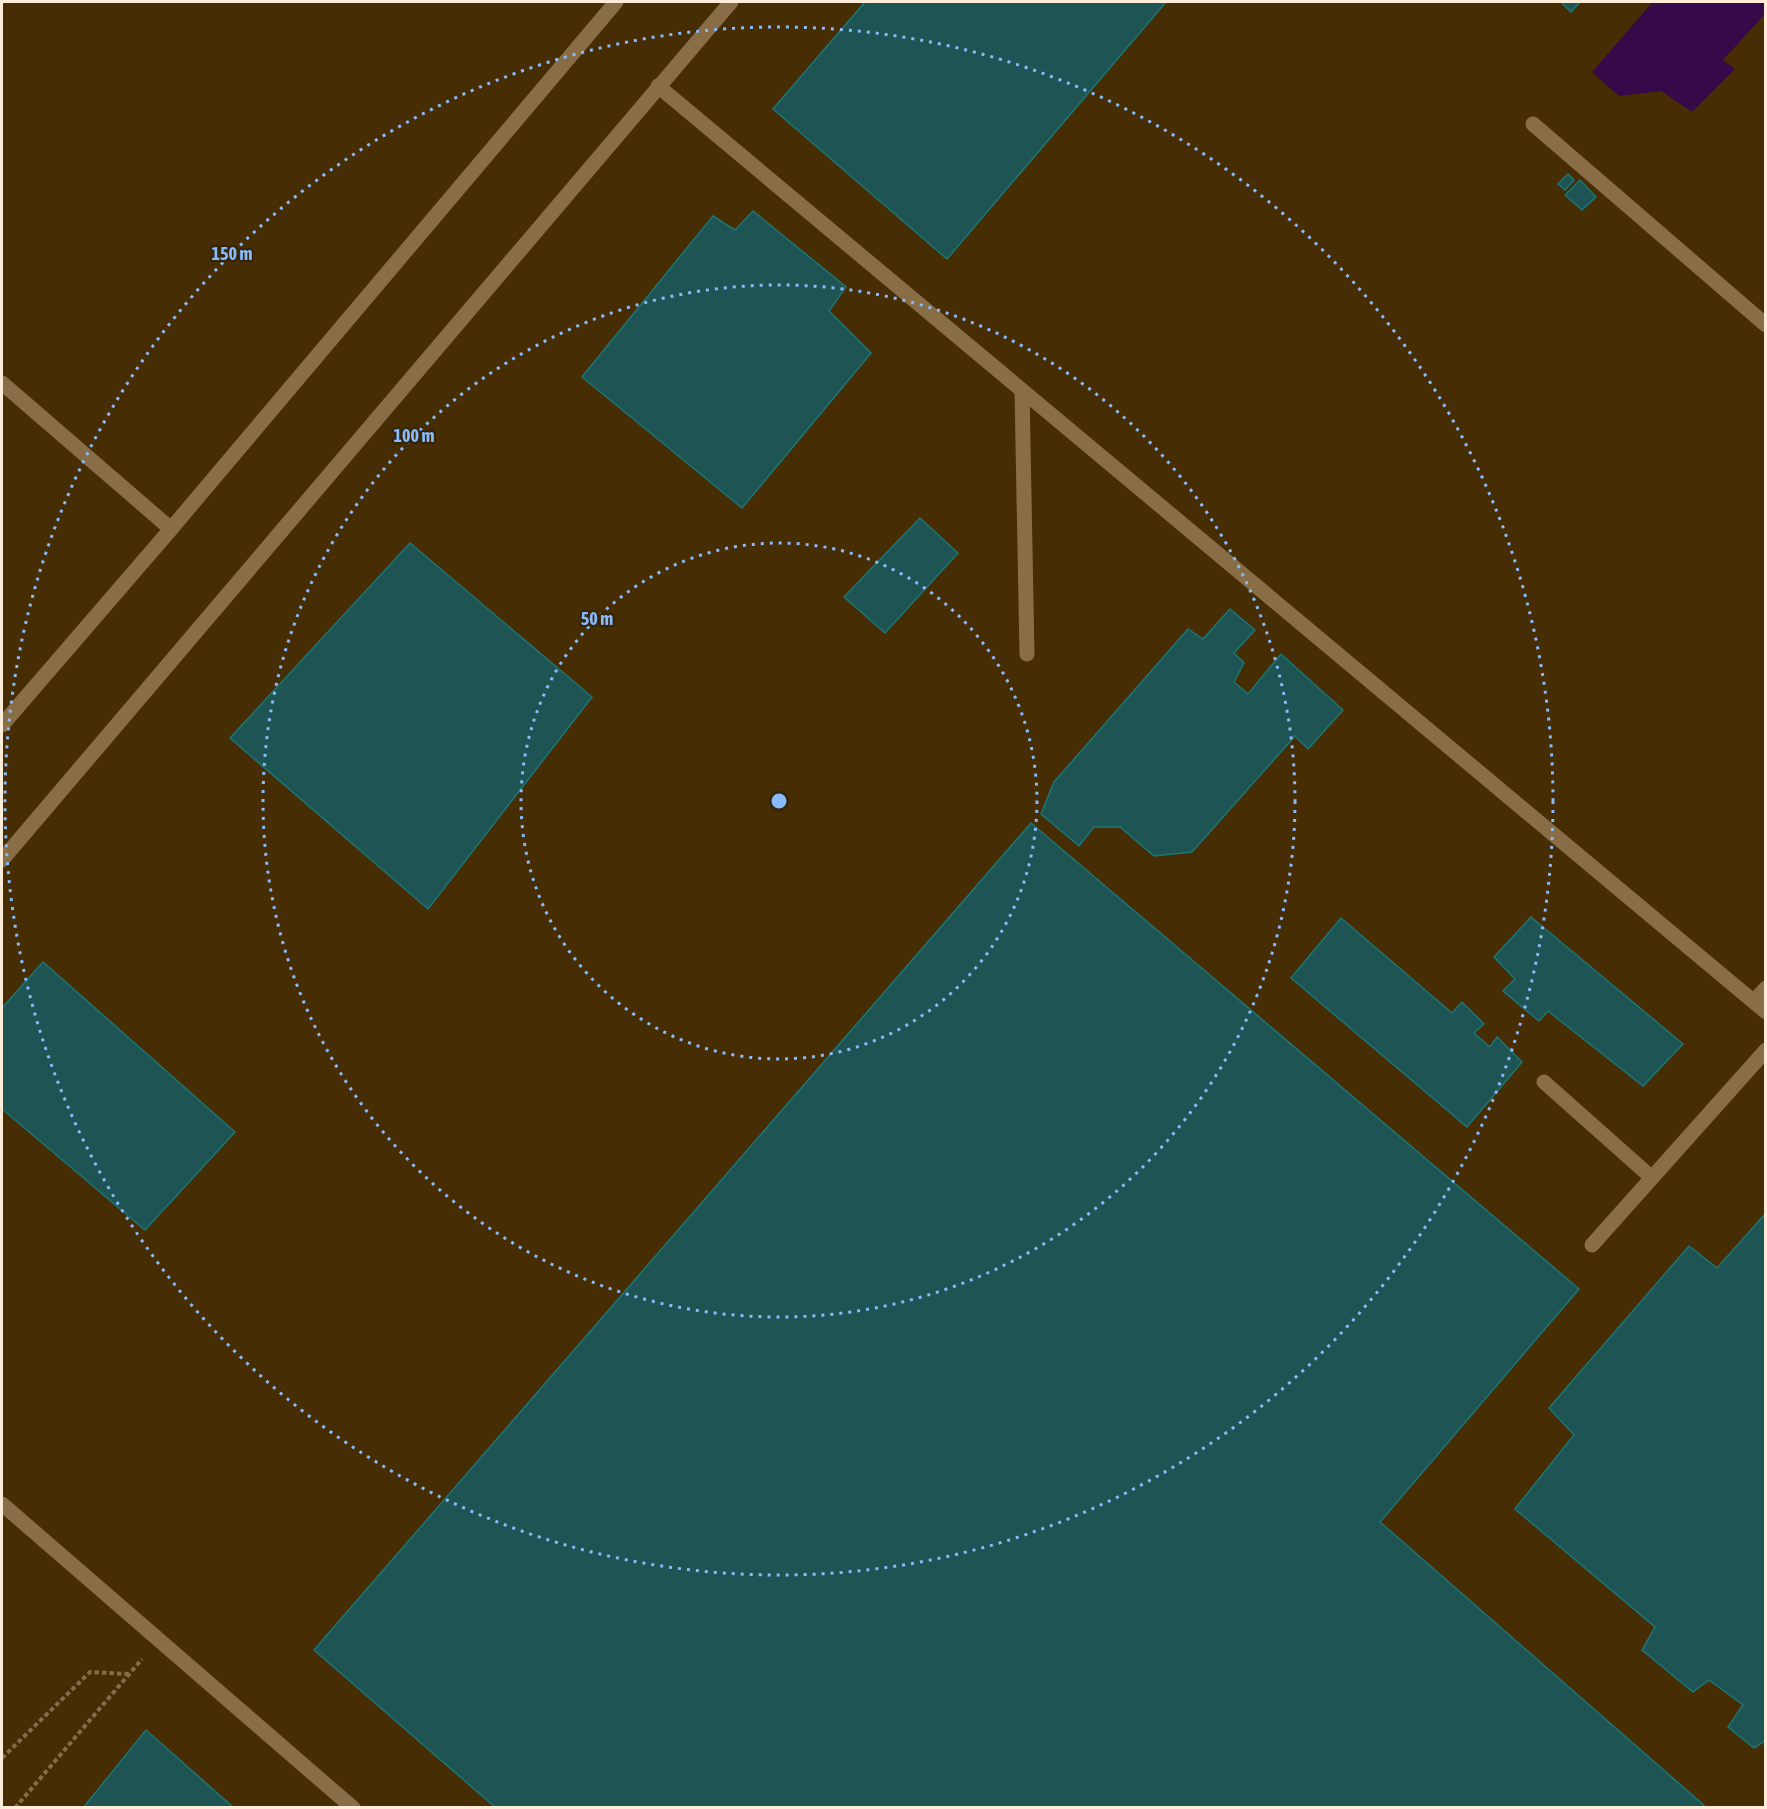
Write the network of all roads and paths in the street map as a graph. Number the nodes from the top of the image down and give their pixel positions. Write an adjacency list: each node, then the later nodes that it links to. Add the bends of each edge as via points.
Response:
1 (616, 2): 8 (lane)
2 (731, 2): 3 (lane)
3 (658, 86): 7 (lane); 11 (lane)
4 (1533, 124): 5 (lane)
5 (1766, 325)
6 (2, 383): 8 (lane)
7 (1022, 391): 9 (lane); 13 (lane)
8 (171, 529): 10 (lane)
9 (1027, 654)
10 (2, 725)
11 (2, 860)
12 (1766, 988): 13 (lane)
13 (1760, 1006)
14 (1766, 1050): 16 (lane)
15 (1544, 1082): 16 (lane)
16 (1651, 1177): 17 (lane)
17 (1592, 1245)
18 (2, 1504): 21 (lane)
19 (2, 1758): 20 (path, via 90,1672 129,1674)
20 (15, 1808)
21 (352, 1808)

